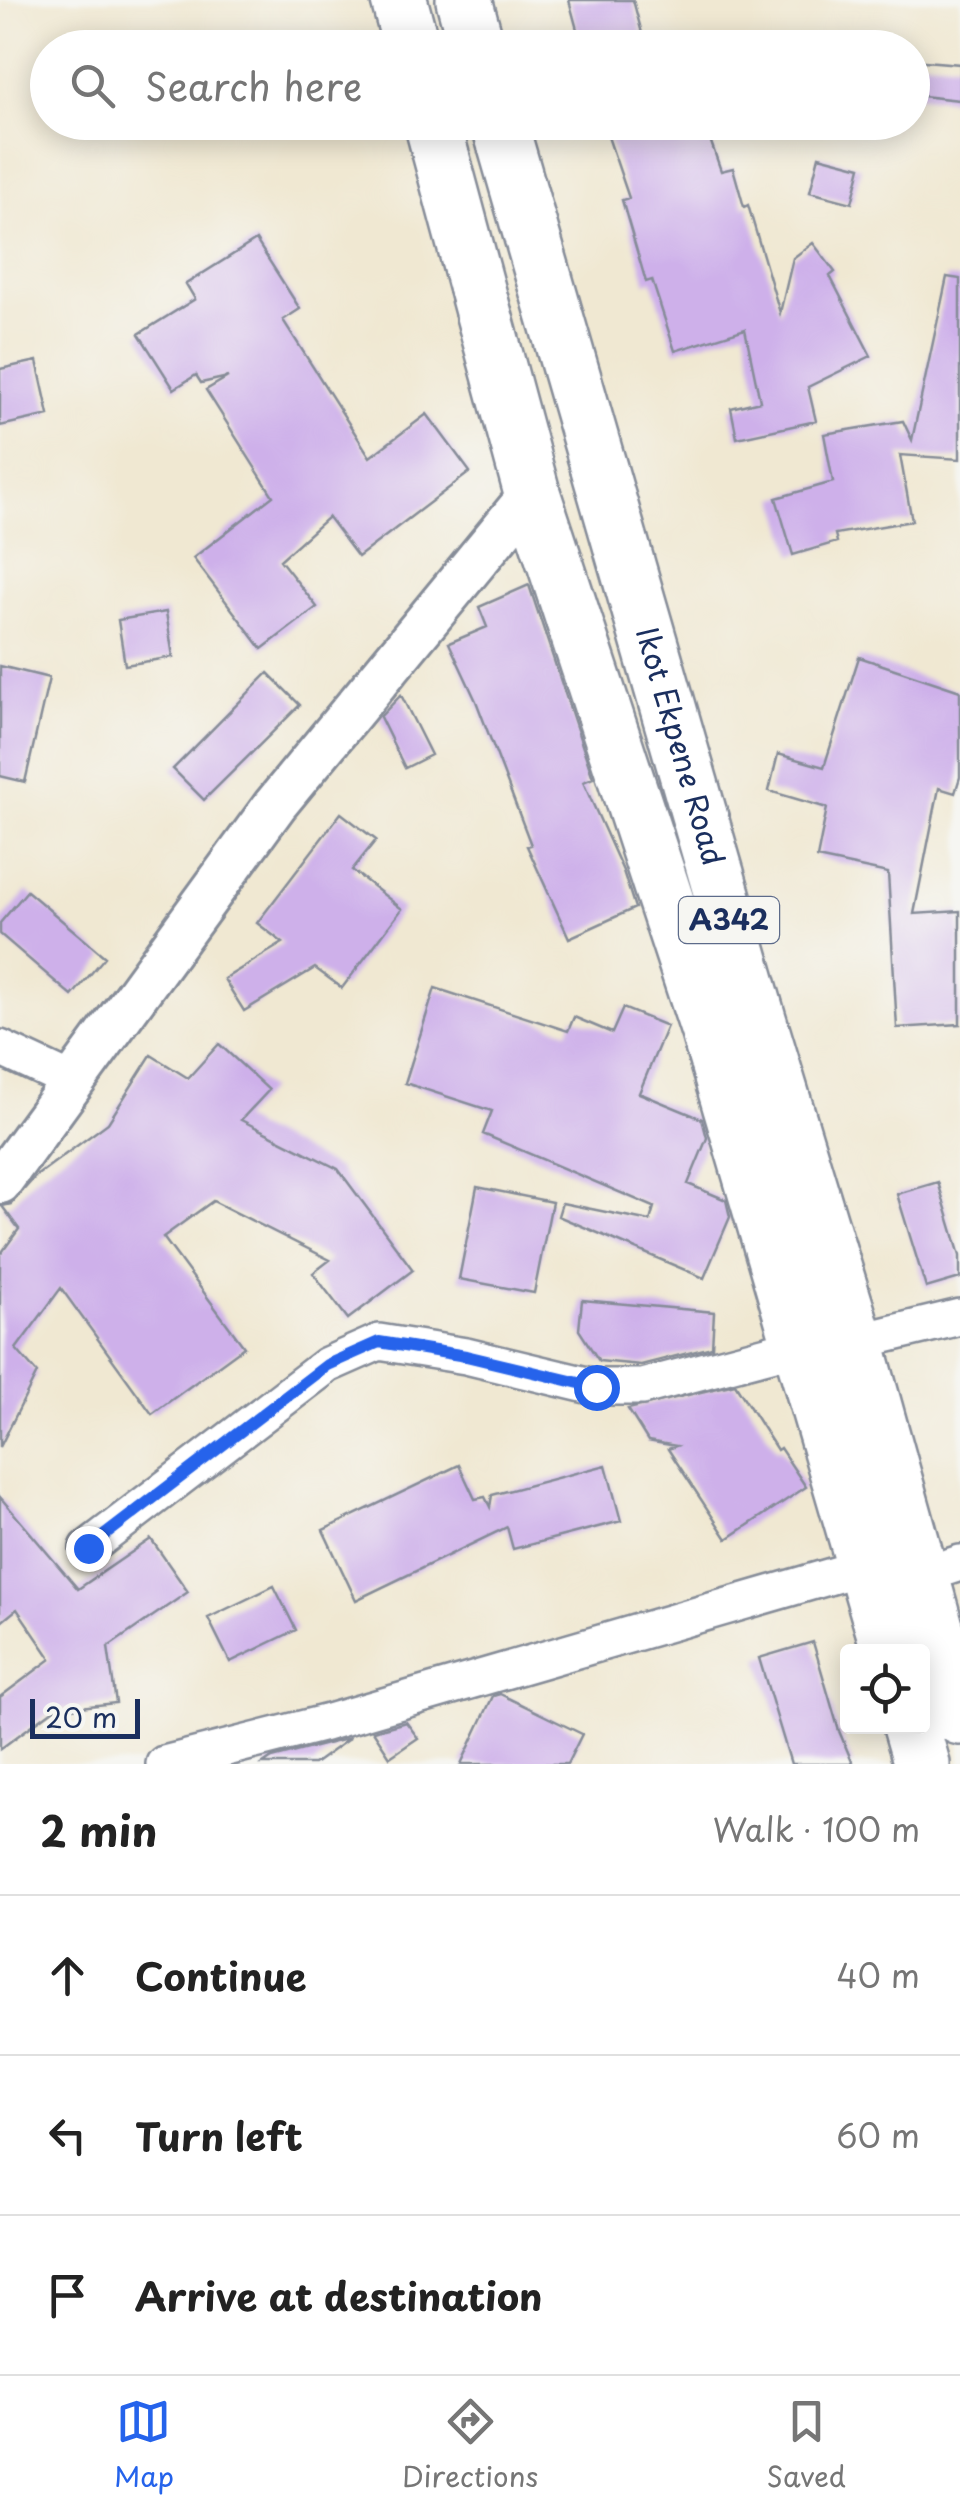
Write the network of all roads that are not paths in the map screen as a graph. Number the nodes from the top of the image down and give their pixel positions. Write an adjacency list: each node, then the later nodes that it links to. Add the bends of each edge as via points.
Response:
1 (399, 0): 3 (highway)
2 (464, 0): 4 (highway)
3 (407, 30)
4 (473, 30)
5 (437, 140): 7 (highway, Ikot Ekpene Road / A342)
6 (504, 140): 8 (highway, Ikot Ekpene Road / A342)
7 (532, 492): 8 (highway, Ikot Ekpene Road / A342); 10 (street, via 274,805)
8 (733, 1026): 13 (highway, Ikot Ekpene Road / A342); 14 (highway, Ikot Ekpene Road / A342)
9 (0, 1048): 10 (street)
10 (73, 1082): 11 (street)
11 (0, 1182)
12 (960, 1317): 13 (street)
13 (856, 1342): 17 (highway, Ikot Ekpene Road / A342)
14 (801, 1345): 15 (street, via 642,1387 596,1387 379,1342 327,1365); 16 (highway, Ikot Ekpene Road / A342)
15 (88, 1548)
16 (866, 1566): 18 (highway, Ikot Ekpene Road / A342); 21 (street)
17 (941, 1570): 19 (highway, Ikot Ekpene Road / A342)
18 (888, 1644)
19 (960, 1717)
20 (914, 1734): 22 (highway)
21 (164, 1764)
22 (922, 1764)

